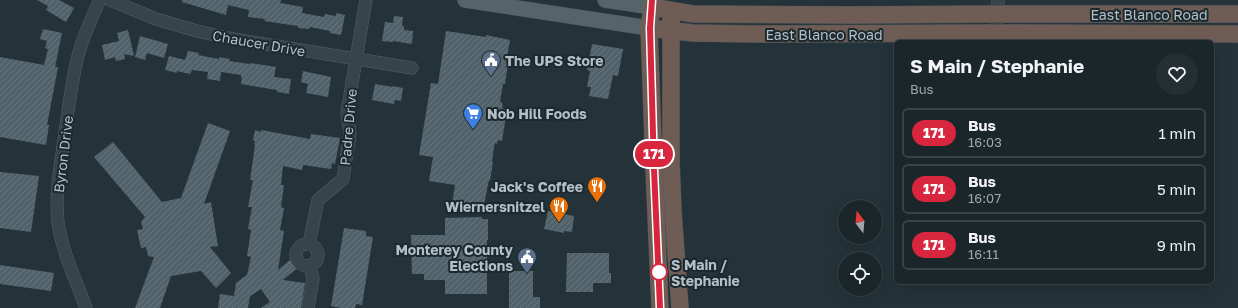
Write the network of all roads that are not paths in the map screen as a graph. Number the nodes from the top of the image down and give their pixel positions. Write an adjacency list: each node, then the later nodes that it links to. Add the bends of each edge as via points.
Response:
1 (100, 0): 16 (street, Byron Drive, via 78,57 57,192 62,241)
2 (110, 0): 14 (street, Chaucer Drive, via 156,19 197,31)
3 (366, 0): 14 (street, Padre Drive)
4 (465, 0): 10 (main road)
5 (605, 0): 6 (main road)
6 (652, 3): 7 (highway, East Blanco Road); 10 (highway)
7 (671, 5): 8 (highway, East Blanco Road, via 693,14 848,15); 11 (highway)
8 (998, 7): 9 (highway, East Blanco Road); 12 (street)
9 (1238, 14)
10 (650, 28): 11 (highway, East Blanco Road); 18 (highway)
11 (671, 30): 12 (highway, East Blanco Road, via 757,34); 19 (highway, via 671,162)
12 (997, 33): 13 (highway, East Blanco Road)
13 (1238, 34)
14 (356, 59): 15 (street, Chaucer Drive); 17 (street, Padre Drive, via 347,113 350,133 343,179 318,200 309,244 297,250 299,263 310,266 313,279)
15 (412, 68)
16 (86, 308)
17 (308, 308)
18 (660, 308)
19 (680, 308)

